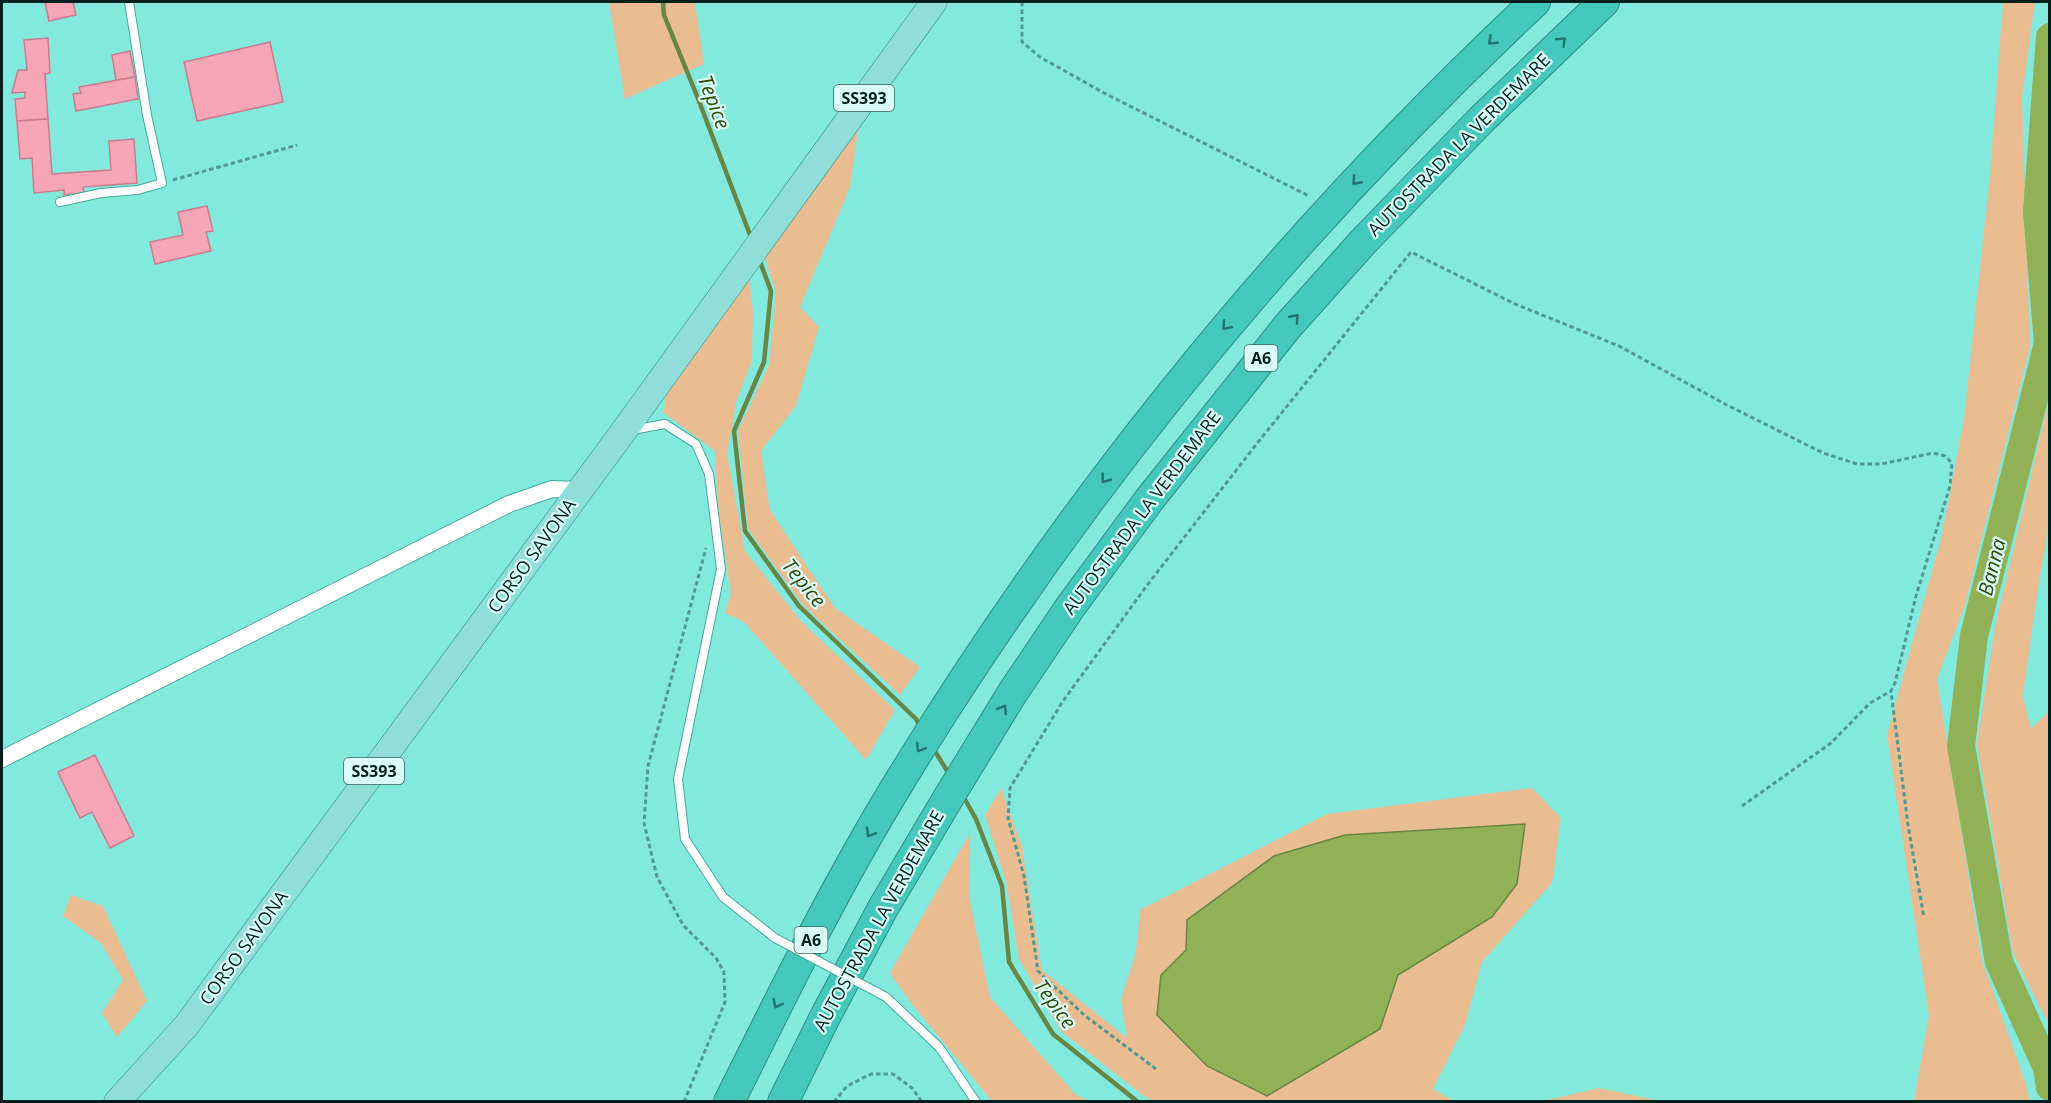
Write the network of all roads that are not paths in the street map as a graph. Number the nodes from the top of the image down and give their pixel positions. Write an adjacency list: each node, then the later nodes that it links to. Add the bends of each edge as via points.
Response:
1 (129, 2): 5 (lane, via 162,183)
2 (934, 2): 6 (main road, CORSO SAVONA / SS393)
3 (1535, 2): 10 (highway, A6, one-way to 10, via 1388,146 1225,328 1081,511 1013,606 899,782 842,881)
4 (1604, 2): 11 (highway, AUTOSTRADA LA VERDEMARE / A6, one-way to 4, via 883,908 934,821 1013,693 1149,500 1287,327 1363,242 1481,120)
5 (60, 202)
6 (622, 432): 7 (main road, CORSO SAVONA / SS393); 12 (lane, bridge, via 665,424 696,444 709,474 721,569 678,779 685,839 723,897 775,938 886,997 939,1047)
7 (580, 490): 8 (street, via 552,489 509,504); 9 (main road, CORSO SAVONA / SS393, via 186,1026)
8 (2, 759)
9 (117, 1101)
10 (729, 1101)
11 (783, 1101)
12 (976, 1101)

